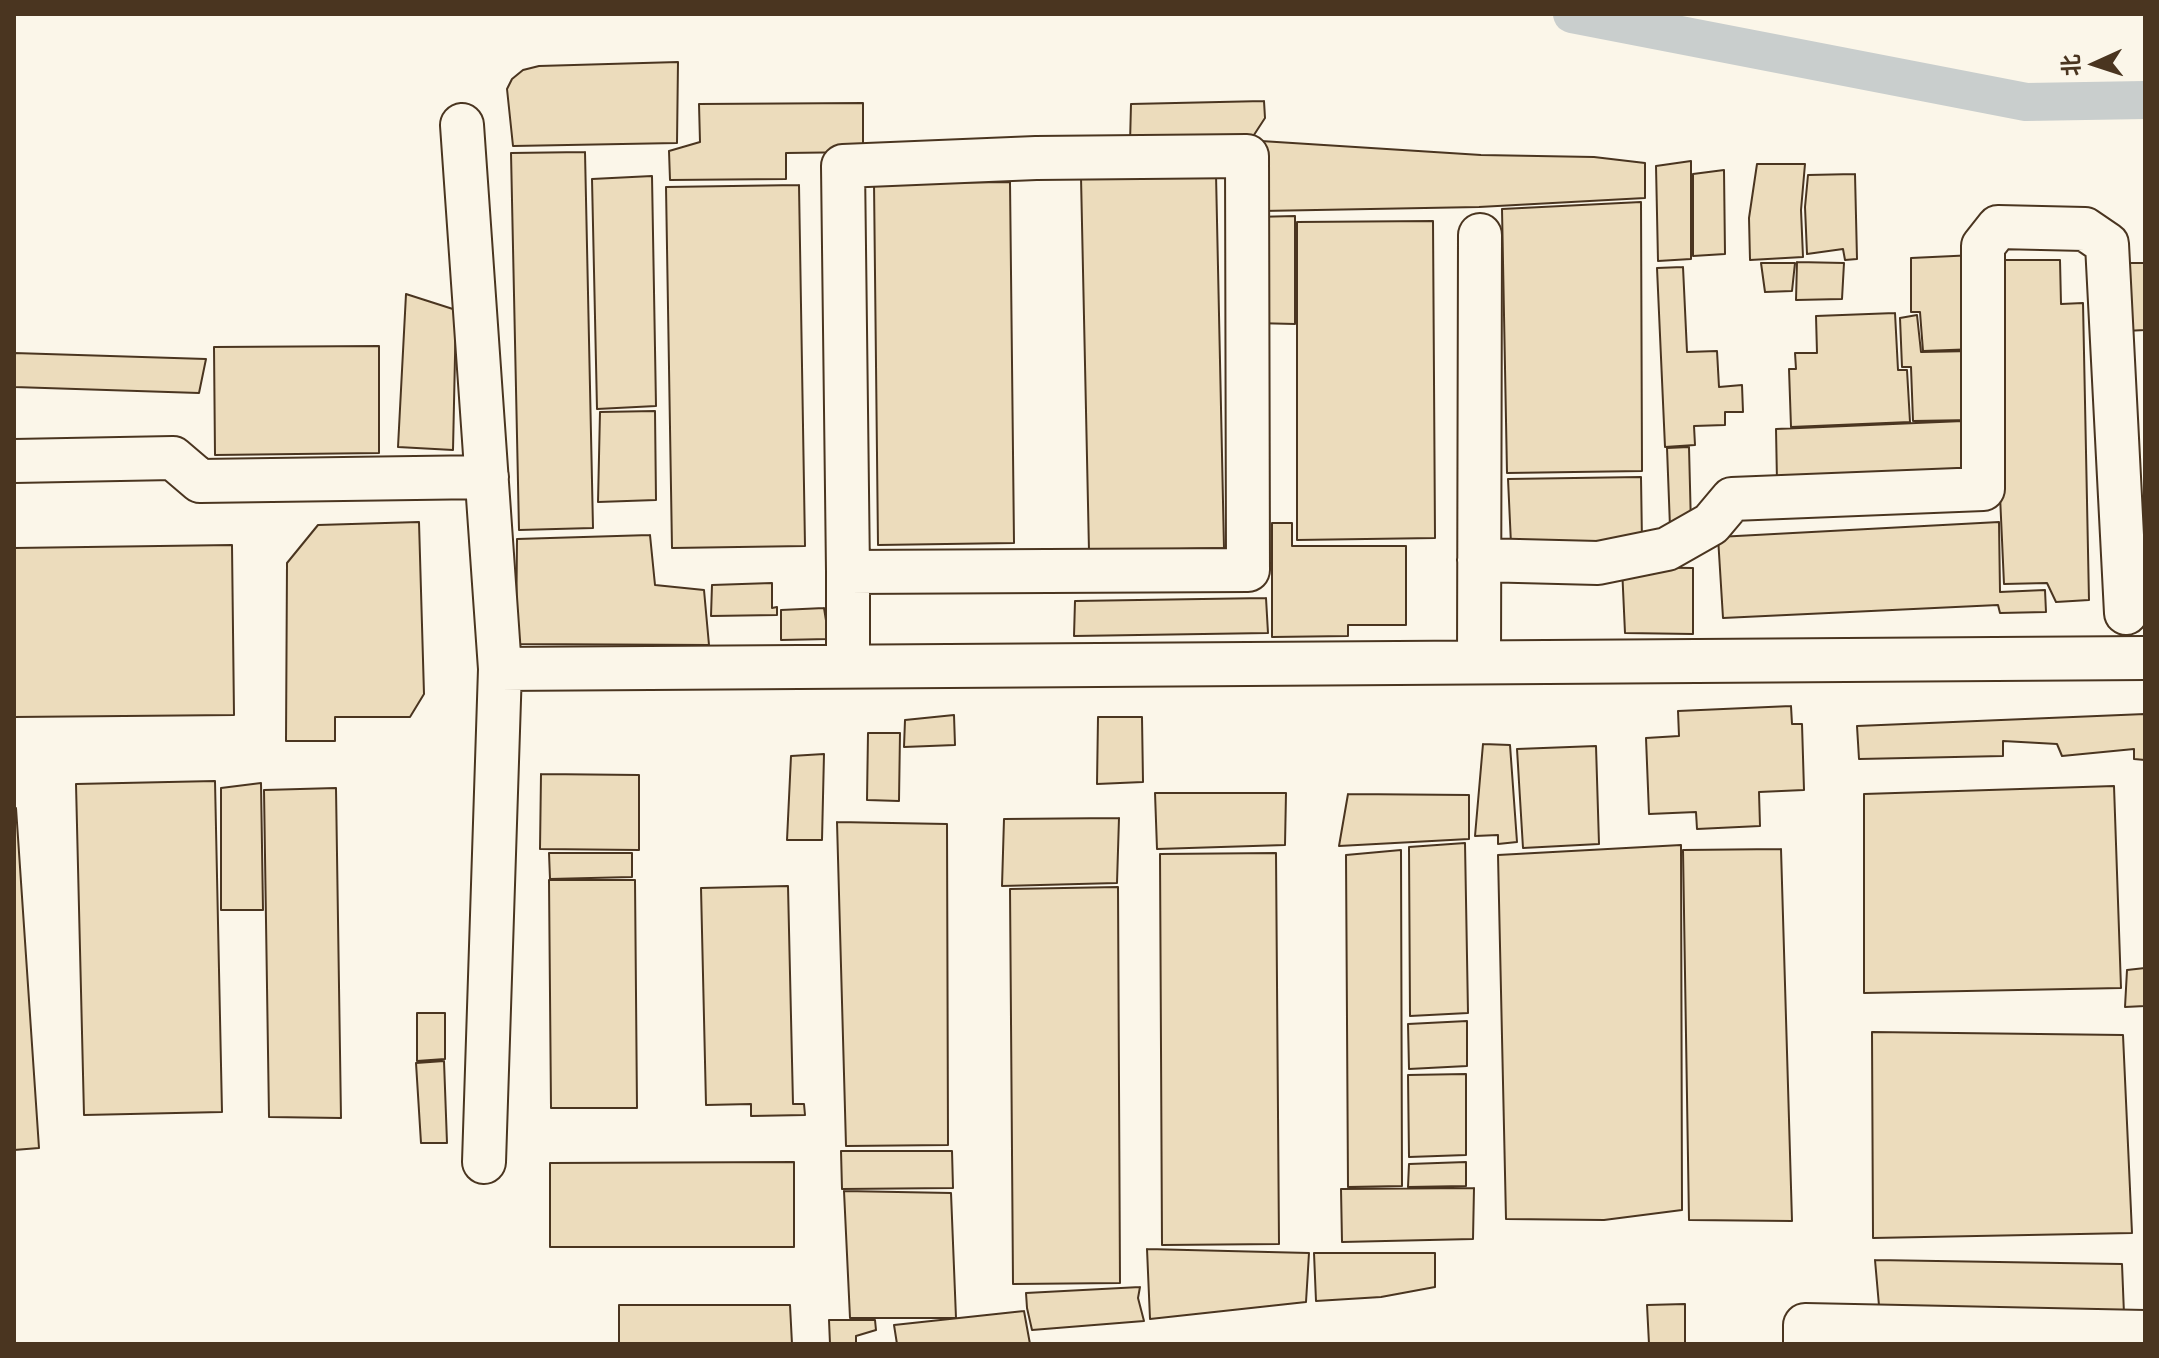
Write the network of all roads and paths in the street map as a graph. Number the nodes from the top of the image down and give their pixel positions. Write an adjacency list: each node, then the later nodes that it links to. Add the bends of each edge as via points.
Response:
1 (462, 125): 5 (street)
2 (1480, 235): 6 (street)
3 (2131, 455): 6 (street, via 2107,244 2085,229 1998,227 1983,246 1983,489 1732,499 1711,524 1667,549 1598,563); 8 (street)
4 (14, 461): 5 (street, via 173,458 200,481)
5 (487, 477): 12 (street)
6 (1479, 560): 11 (street)
7 (848, 572): 7 (street, via 843,166 1247,156 1248,570); 10 (street)
8 (2126, 613)
9 (2145, 658): 11 (street)
10 (848, 659)
11 (1479, 662): 12 (street)
12 (500, 669): 13 (street)
13 (484, 1162)
14 (2145, 1332): 15 (street, via 1805,1325)
15 (1805, 1344)

